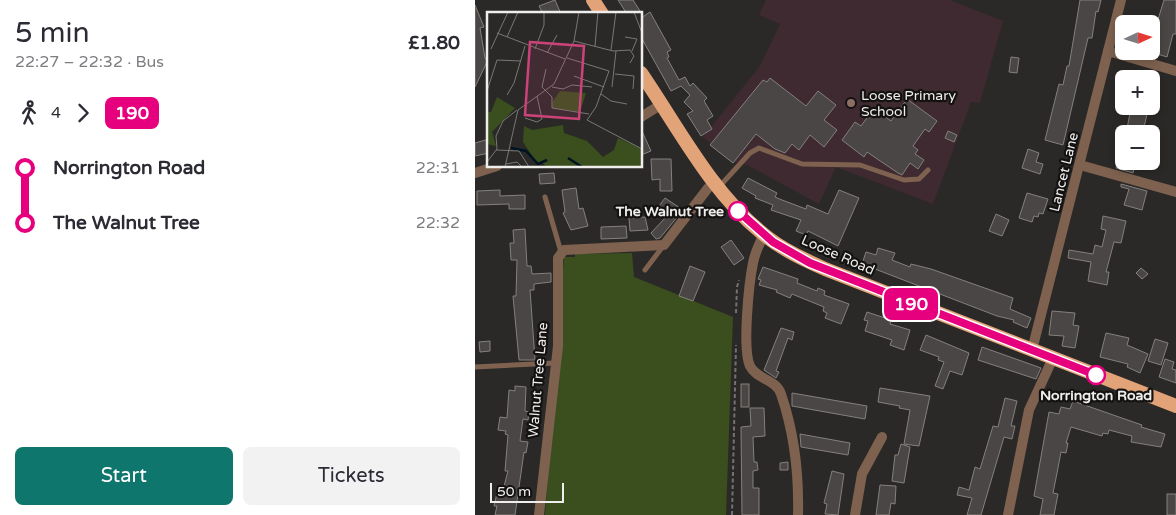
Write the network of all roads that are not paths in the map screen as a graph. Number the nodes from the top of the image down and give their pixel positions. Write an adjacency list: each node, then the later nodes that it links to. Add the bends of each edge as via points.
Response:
1 (593, 0): 3 (highway)
2 (1121, 0): 4 (street, Lancet Lane)
3 (601, 12)
4 (1109, 52): 5 (street); 9 (street, Lancet Lane)
5 (1176, 71)
6 (643, 76): 7 (highway, Loose Road)
7 (662, 104): 8 (street); 13 (highway, Loose Road)
8 (643, 116)
9 (1080, 165): 14 (street); 20 (street, Lancet Lane)
10 (491, 168): 12 (street)
11 (928, 170): 13 (lane, via 919,178 904,180 861,164 802,164 759,148)
12 (475, 173)
13 (717, 185): 16 (highway, Loose Road); 17 (street, via 709,188)
14 (1176, 192)
15 (545, 197): 18 (lane)
16 (764, 235): 20 (highway, Loose Road, via 825,269); 27 (street, via 753,265 747,318 749,360 754,372 775,384 781,392 791,432)
17 (664, 245): 18 (street, via 583,247); 19 (lane)
18 (561, 252): 22 (street, Walnut Tree Lane)
19 (645, 270)
20 (1032, 350): 21 (highway, Loose Road)
21 (1053, 358): 24 (highway, Loose Road); 29 (street, via 1029,410)
22 (555, 363): 23 (lane); 26 (street, Walnut Tree Lane)
23 (475, 367)
24 (1176, 406)
25 (882, 437): 28 (street, via 862,474)
26 (539, 515)
27 (798, 515)
28 (855, 515)
29 (1008, 515)

